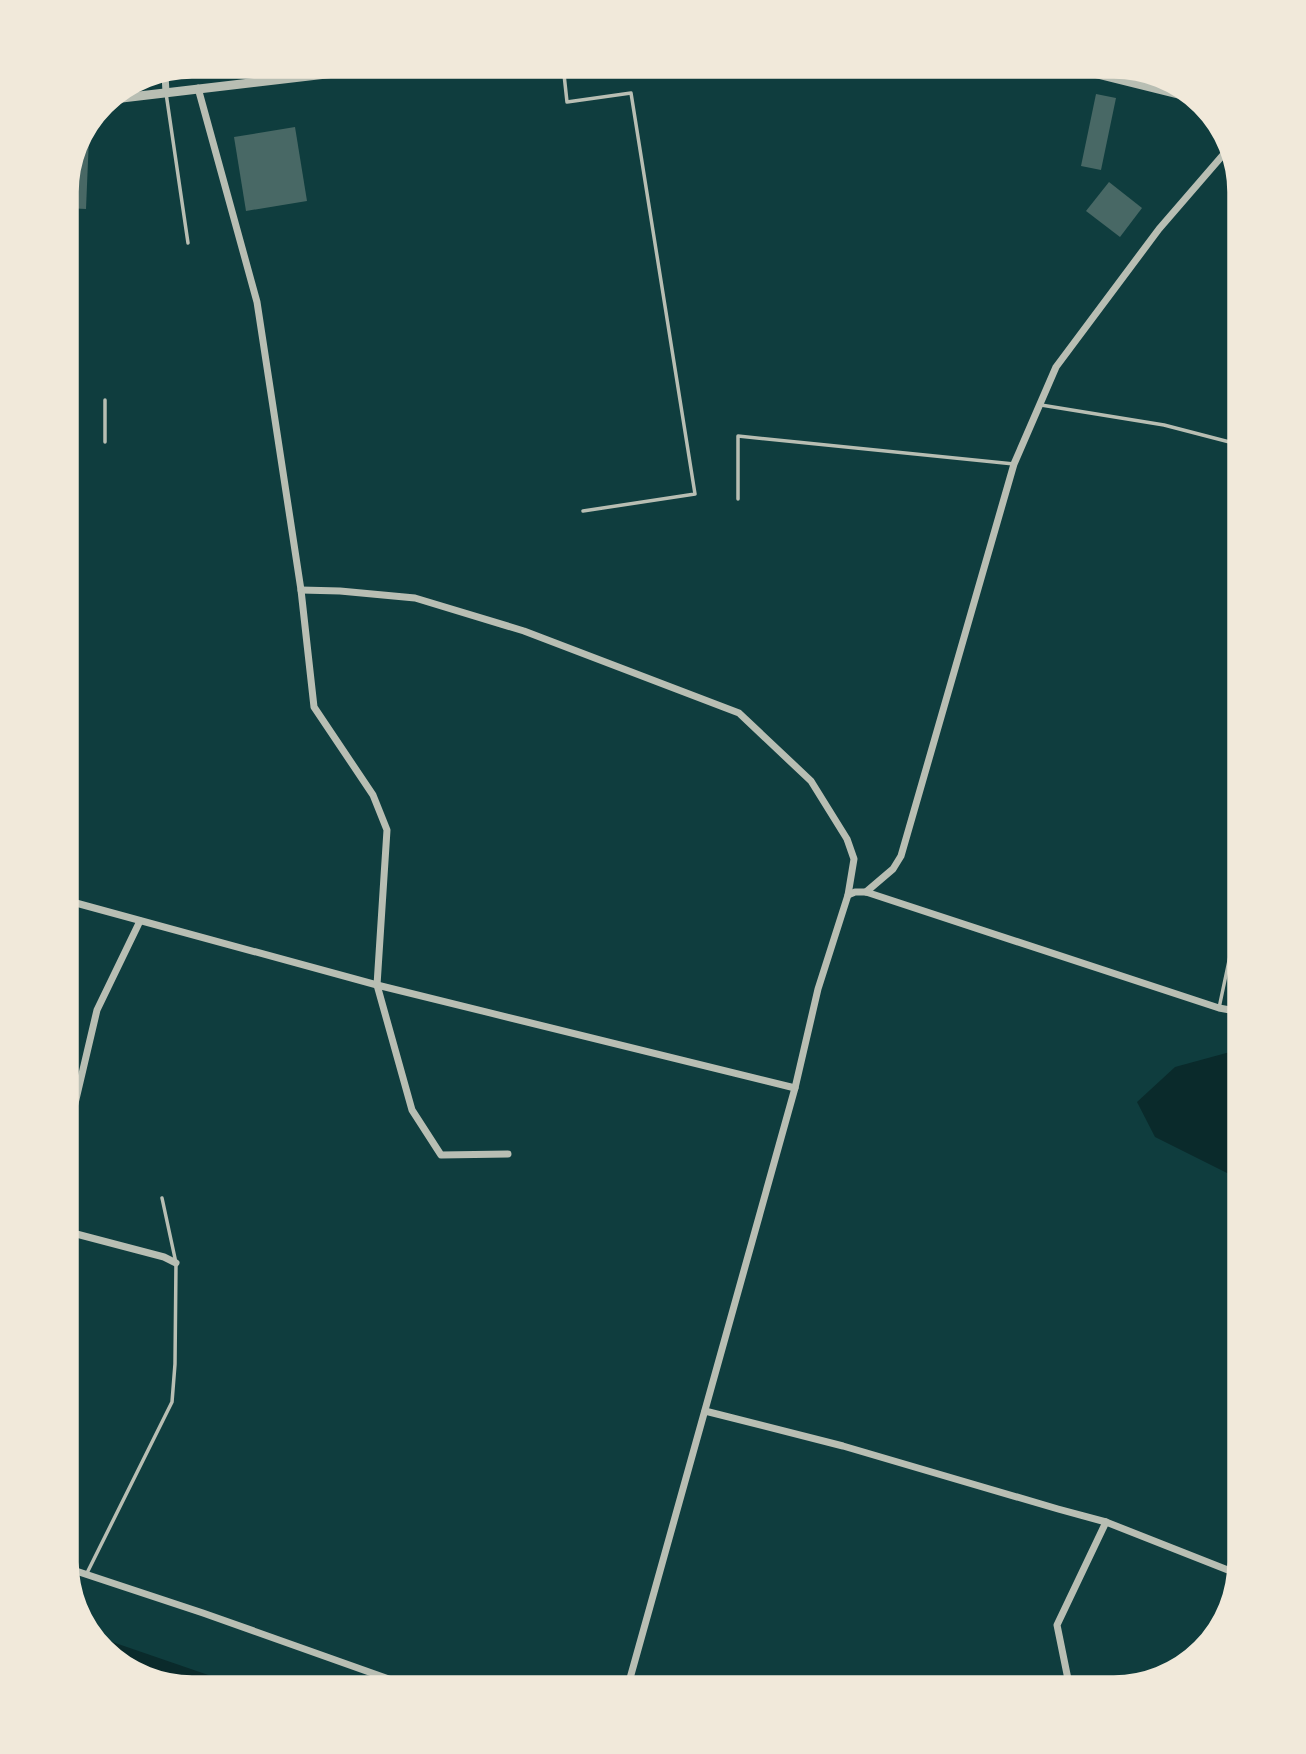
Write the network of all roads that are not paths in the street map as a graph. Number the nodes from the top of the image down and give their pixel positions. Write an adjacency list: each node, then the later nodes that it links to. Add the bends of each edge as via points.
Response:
1 (296, 77): 5 (street)
2 (564, 77): 17 (lane, via 567,102 631,93 695,494)
3 (1109, 77): 7 (street)
4 (165, 80): 6 (street)
5 (198, 88): 6 (street); 18 (street, via 257,302)
6 (166, 92): 8 (street); 10 (lane)
7 (1172, 92)
8 (127, 97)
9 (1223, 155): 12 (street, via 1159,229 1064,356)
10 (188, 243)
11 (105, 400): 13 (lane)
12 (1040, 405): 14 (lane, via 1164,425); 15 (street)
13 (105, 442)
14 (1229, 442)
15 (1014, 464): 16 (lane, via 738,436); 19 (street, via 901,856)
16 (738, 499)
17 (583, 511)
18 (301, 590): 20 (street, via 415,598 524,631 739,713 811,781 847,839 854,859); 24 (street, via 314,707 373,795 387,830)
19 (866, 892): 20 (street); 25 (street)
20 (848, 895): 27 (street, via 818,989)
21 (77, 904): 22 (street)
22 (140, 921): 24 (street); 28 (street, via 96,1010)
23 (1229, 961): 25 (lane)
24 (377, 985): 27 (street); 29 (street, via 412,1110 442,1155)
25 (1219, 1008): 26 (street)
26 (1229, 1010)
27 (795, 1088): 33 (street)
28 (77, 1093)
29 (508, 1153)
30 (162, 1198): 32 (lane)
31 (77, 1234): 32 (street)
32 (176, 1262): 37 (lane, via 172,1402)
33 (705, 1411): 34 (street); 39 (street)
34 (1106, 1522): 35 (street); 40 (street, via 1057,1625)
35 (1228, 1570)
36 (78, 1573): 37 (street)
37 (86, 1575): 38 (street)
38 (383, 1677)
39 (630, 1677)
40 (1068, 1677)

